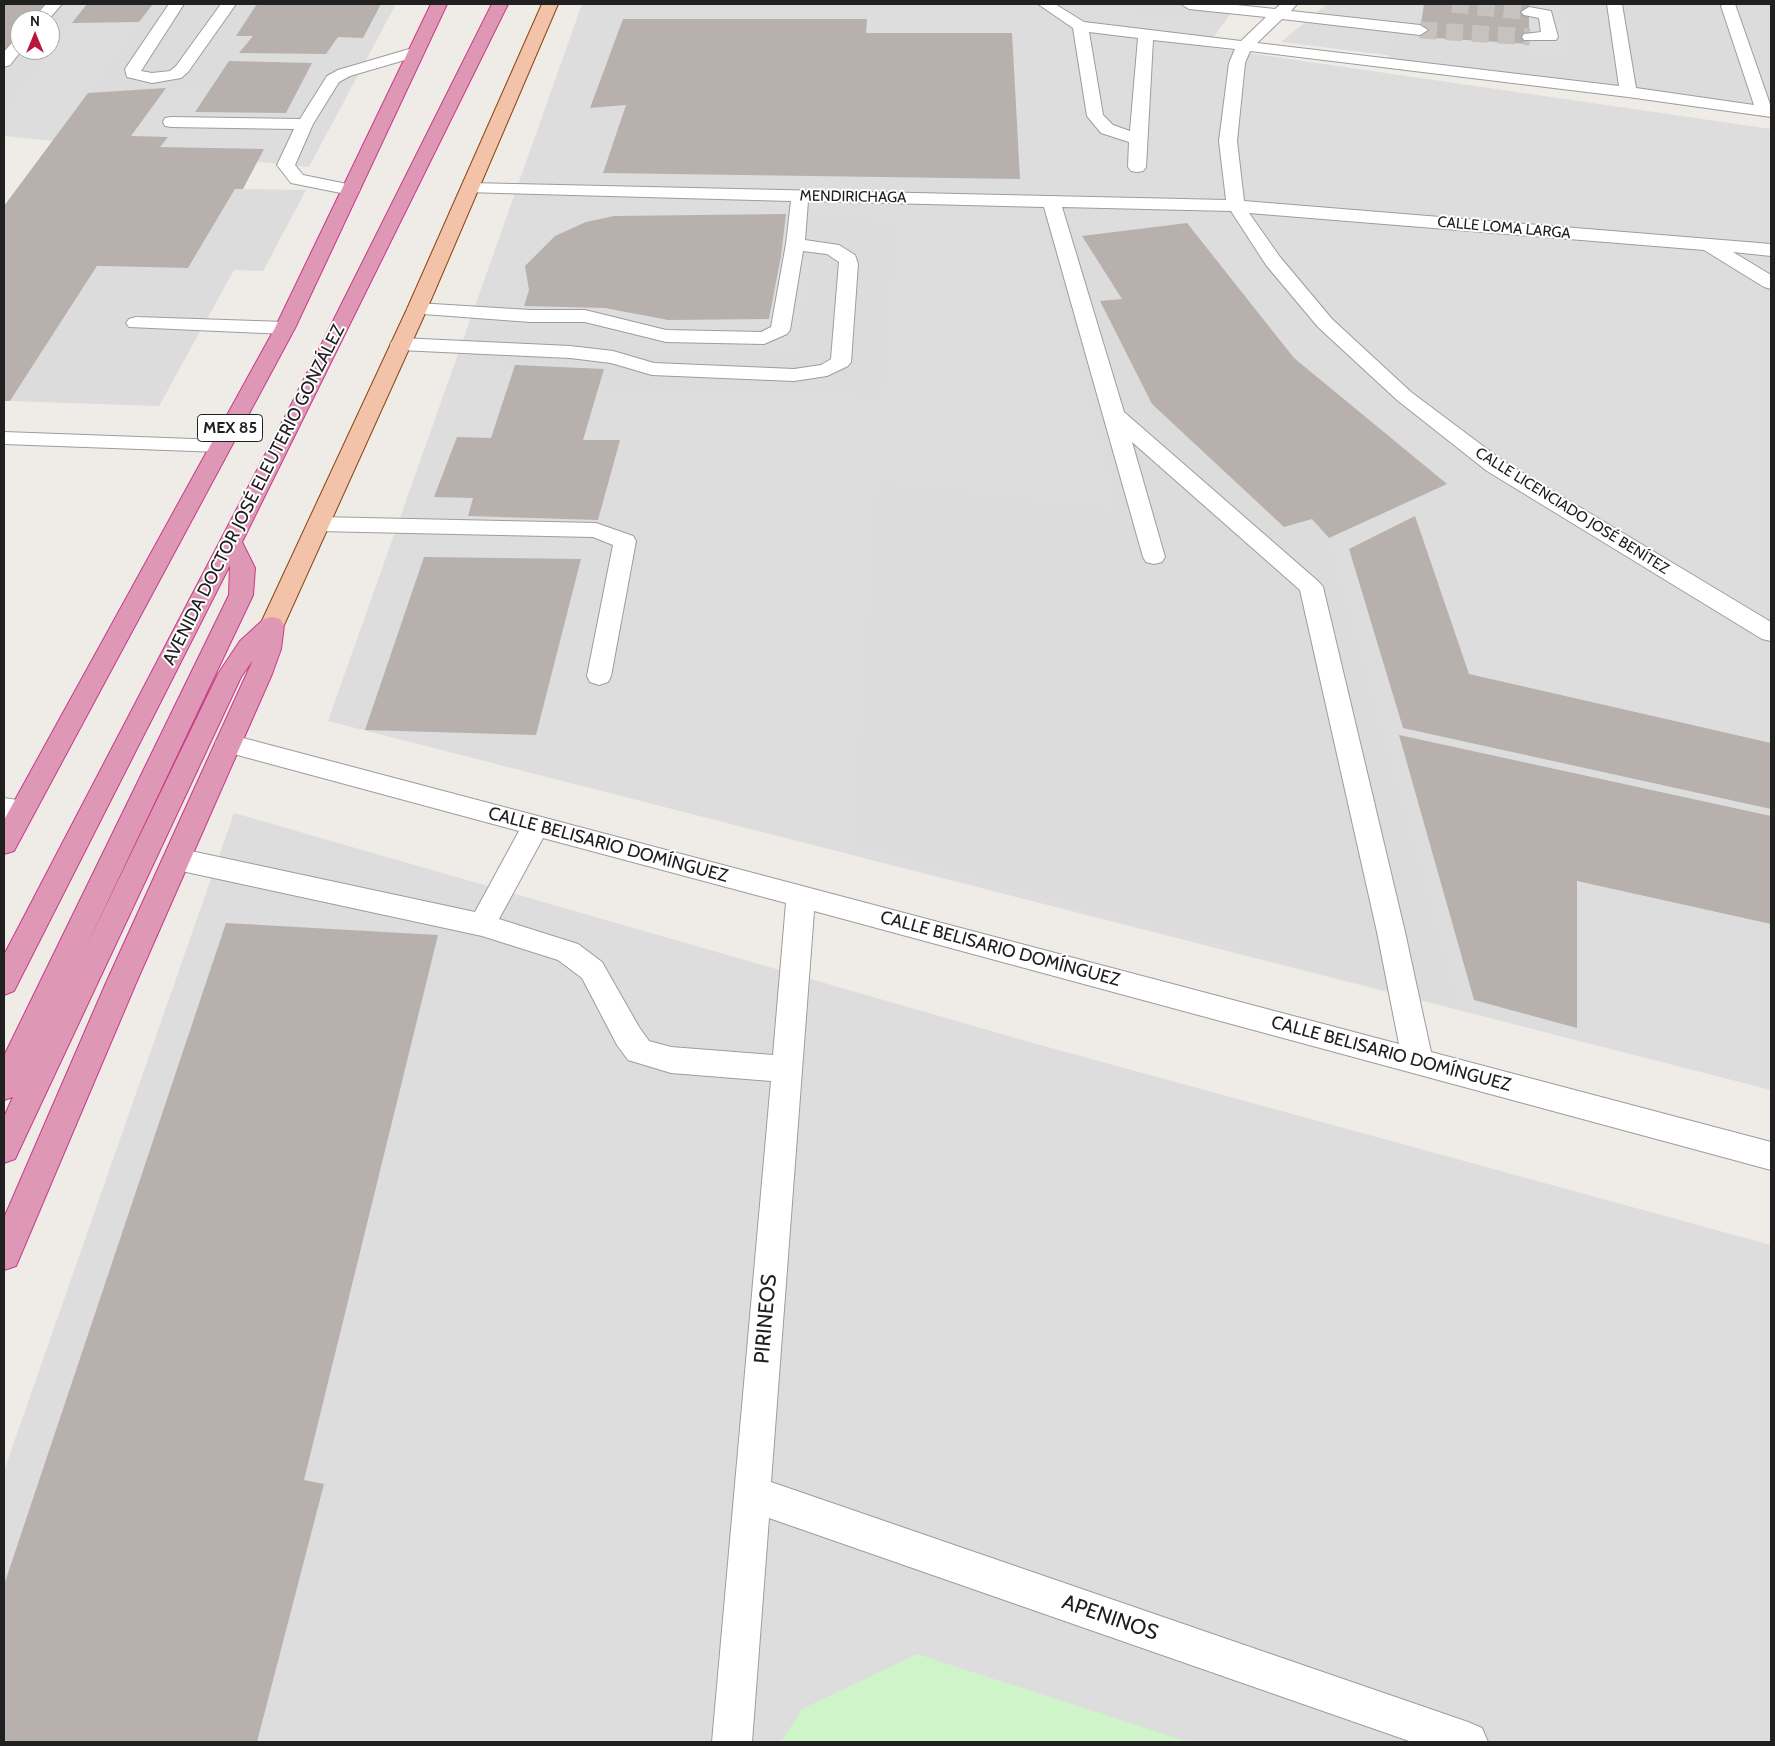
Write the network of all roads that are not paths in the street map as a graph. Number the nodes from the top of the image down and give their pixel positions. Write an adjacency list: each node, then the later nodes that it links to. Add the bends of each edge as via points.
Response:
1 (176, 4): 2 (street, via 133,69 133,74 152,78 175,75)
2 (228, 4)
3 (439, 4): 17 (highway, MEX 85)
4 (500, 4): 41 (highway, AVENIDA DOCTOR JOSÉ ELEUTERIO GONZÁLEZ / MEX 85)
5 (550, 4): 24 (main road)
6 (1045, 4): 12 (street)
7 (1189, 4): 10 (street)
8 (1615, 4): 18 (street)
9 (1729, 6): 19 (street)
10 (1284, 9): 13 (street); 16 (street, CALLE LICENCIADO JOSÉ BENÍTEZ)
11 (1529, 12): 15 (street, via 1546,14 1550,38)
12 (1080, 26): 14 (street); 22 (street, via 1095,116 1107,129)
13 (1420, 30)
14 (1146, 34): 16 (street); 22 (street)
15 (1530, 37)
16 (1244, 45): 18 (street); 28 (street, CALLE LICENCIADO JOSÉ BENÍTEZ, via 1236,63 1228,141)
17 (416, 52): 21 (street, via 332,79); 25 (highway, MEX 85)
18 (1628, 92): 19 (street)
19 (1768, 111)
20 (171, 122): 21 (street)
21 (306, 124): 25 (street, via 286,165 297,179)
22 (1138, 139): 23 (street)
23 (1137, 167)
24 (470, 188): 26 (street, MENDIRICHAGA); 33 (main road)
25 (351, 190): 35 (highway, MEX 85)
26 (800, 196): 27 (street, MENDIRICHAGA); 29 (street)
27 (1051, 202): 28 (street, MENDIRICHAGA); 37 (street)
28 (1236, 206): 30 (street, CALLE LOMA LARGA); 44 (street, CALLE LICENCIADO JOSÉ BENÍTEZ, via 1273,261 1325,323 1404,396 1495,466)
29 (795, 244): 33 (street, via 780,330 764,338 666,336 585,316); 36 (street, via 832,249 848,258 841,362 827,370 794,375 652,369 613,357 570,352)
30 (1707, 244): 31 (street, CALLE LOMA LARGA); 32 (street)
31 (1771, 250)
32 (1771, 282)
33 (417, 310): 36 (main road)
34 (136, 323): 35 (street)
35 (285, 328): 39 (highway, MEX 85)
36 (400, 344): 40 (main road)
37 (1114, 416): 42 (street); 54 (street, via 1312,587)
38 (4, 438): 39 (street)
39 (220, 446): 47 (highway, MEX 85)
40 (318, 524): 43 (main road); 45 (street, via 596,530 626,541)
41 (231, 542): 53 (highway, AVENIDA DOCTOR JOSÉ ELEUTERIO GONZÁLEZ / MEX 85); 56 (highway, via 242,568 241,595)
42 (1154, 557)
43 (272, 625): 46 (highway, via 269,649 260,674); 57 (highway, via 249,647 230,674)
44 (1771, 633)
45 (599, 676)
46 (228, 743): 48 (street, CALLE BELISARIO DOMÍNGUEZ); 50 (highway)
47 (13, 809): 49 (highway, MEX 85)
48 (536, 826): 51 (street, CALLE BELISARIO DOMÍNGUEZ); 52 (street)
49 (4, 844)
50 (177, 859): 52 (street); 59 (highway)
51 (801, 896): 54 (street, CALLE BELISARIO DOMÍNGUEZ); 55 (street, PIRINEOS)
52 (482, 925): 55 (street, via 568,952 592,970 639,1051 671,1060)
53 (4, 983)
54 (1418, 1062): 58 (street, CALLE BELISARIO DOMÍNGUEZ)
55 (786, 1069): 60 (street, PIRINEOS)
56 (4, 1087)
57 (4, 1149)
58 (1771, 1156)
59 (4, 1255)
60 (752, 1494): 61 (street, PIRINEOS); 62 (street, APENINOS)
61 (732, 1742)
62 (1468, 1742)

